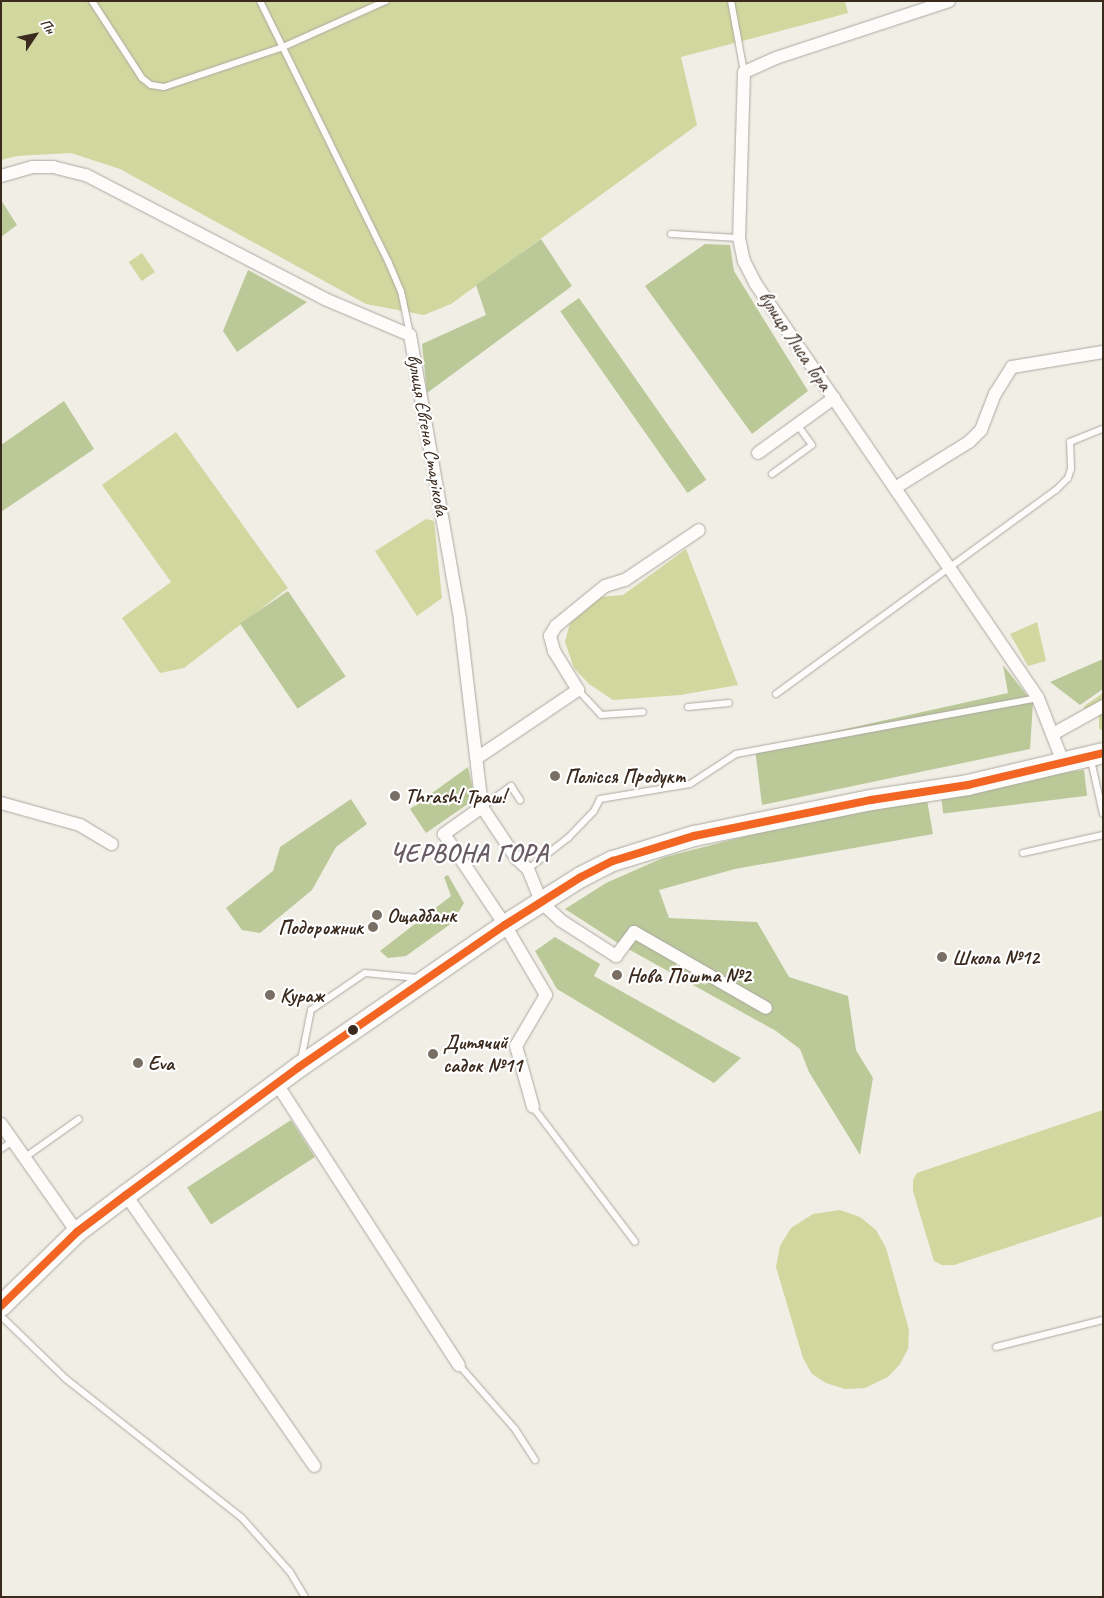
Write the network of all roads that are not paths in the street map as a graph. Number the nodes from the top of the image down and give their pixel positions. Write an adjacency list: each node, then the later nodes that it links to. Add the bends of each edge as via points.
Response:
1 (92, 1): 6 (lane, via 142,78 151,85 164,87)
2 (260, 1): 6 (lane)
3 (386, 1): 6 (lane)
4 (731, 1): 7 (lane)
5 (949, 1): 7 (street, via 776,58)
6 (282, 47): 11 (lane, via 388,261 401,291)
7 (744, 72): 10 (street, вулиця Лиса Гора)
8 (1, 176): 11 (street, вулиця Євгена Старікова, via 32,167 53,167 86,175 325,299)
9 (670, 234): 10 (lane)
10 (739, 238): 13 (street, вулиця Лиса Гора, via 744,261 755,283)
11 (410, 335): 30 (street, вулиця Євгена Старікова, via 458,611)
12 (1103, 352): 18 (street, via 1012,367 999,387 981,430 969,442)
13 (834, 398): 14 (street); 18 (street, вулиця Лиса Гора)
14 (797, 424): 16 (street); 17 (lane, via 812,445)
15 (1103, 429): 20 (lane, via 1070,442 1071,469 1068,478 1056,490)
16 (758, 453)
17 (772, 474)
18 (895, 488): 20 (street, вулиця Лиса Гора)
19 (698, 530): 21 (street, via 625,580 605,586 556,626 550,636 554,651)
20 (948, 568): 22 (lane); 23 (street, вулиця Лиса Гора)
21 (578, 690): 27 (lane, via 601,715); 30 (street)
22 (776, 694)
23 (1038, 698): 28 (street, вулиця Лиса Гора); 39 (lane, via 736,754 690,784 600,799 594,812 568,838)
24 (729, 703): 26 (lane)
25 (1103, 706): 28 (street)
26 (688, 707)
27 (643, 712)
28 (1053, 734): 31 (street, вулиця Лиса Гора)
29 (1096, 755): 31 (main road); 35 (lane)
30 (477, 758): 34 (street, вулиця Євгена Старікова)
31 (1064, 762): 40 (main road, via 968,785 871,800 694,836 613,861)
32 (520, 800): 34 (lane, via 511,786)
33 (1, 804): 37 (street, via 80,825)
34 (482, 807): 39 (street, вулиця Євгена Старікова, via 516,858); 41 (street, via 444,834)
35 (1103, 814)
36 (1103, 835): 38 (lane)
37 (112, 844)
38 (1023, 853)
39 (528, 868): 40 (street, вулиця Євгена Старікова)
40 (541, 902): 41 (main road); 43 (street, via 560,920 616,956 634,932)
41 (505, 925): 42 (main road); 46 (street, via 546,995 516,1046)
42 (427, 979): 44 (main road); 44 (lane, via 365,973 311,1010)
43 (766, 1008)
44 (299, 1067): 45 (main road)
45 (277, 1084): 52 (main road); 59 (street)
46 (533, 1108): 54 (lane)
47 (79, 1119): 51 (lane)
48 (1, 1124): 49 (street)
49 (13, 1141): 50 (lane); 51 (street)
50 (1, 1149)
51 (24, 1158): 53 (street)
52 (126, 1195): 53 (main road); 61 (street)
53 (77, 1232): 55 (main road)
54 (635, 1242)
55 (1, 1306)
56 (1, 1316): 62 (lane, via 66,1379 242,1518 290,1572)
57 (1103, 1320): 58 (lane)
58 (996, 1347)
59 (459, 1365): 60 (lane, via 516,1429)
60 (535, 1460)
61 (314, 1466)
62 (305, 1597)

